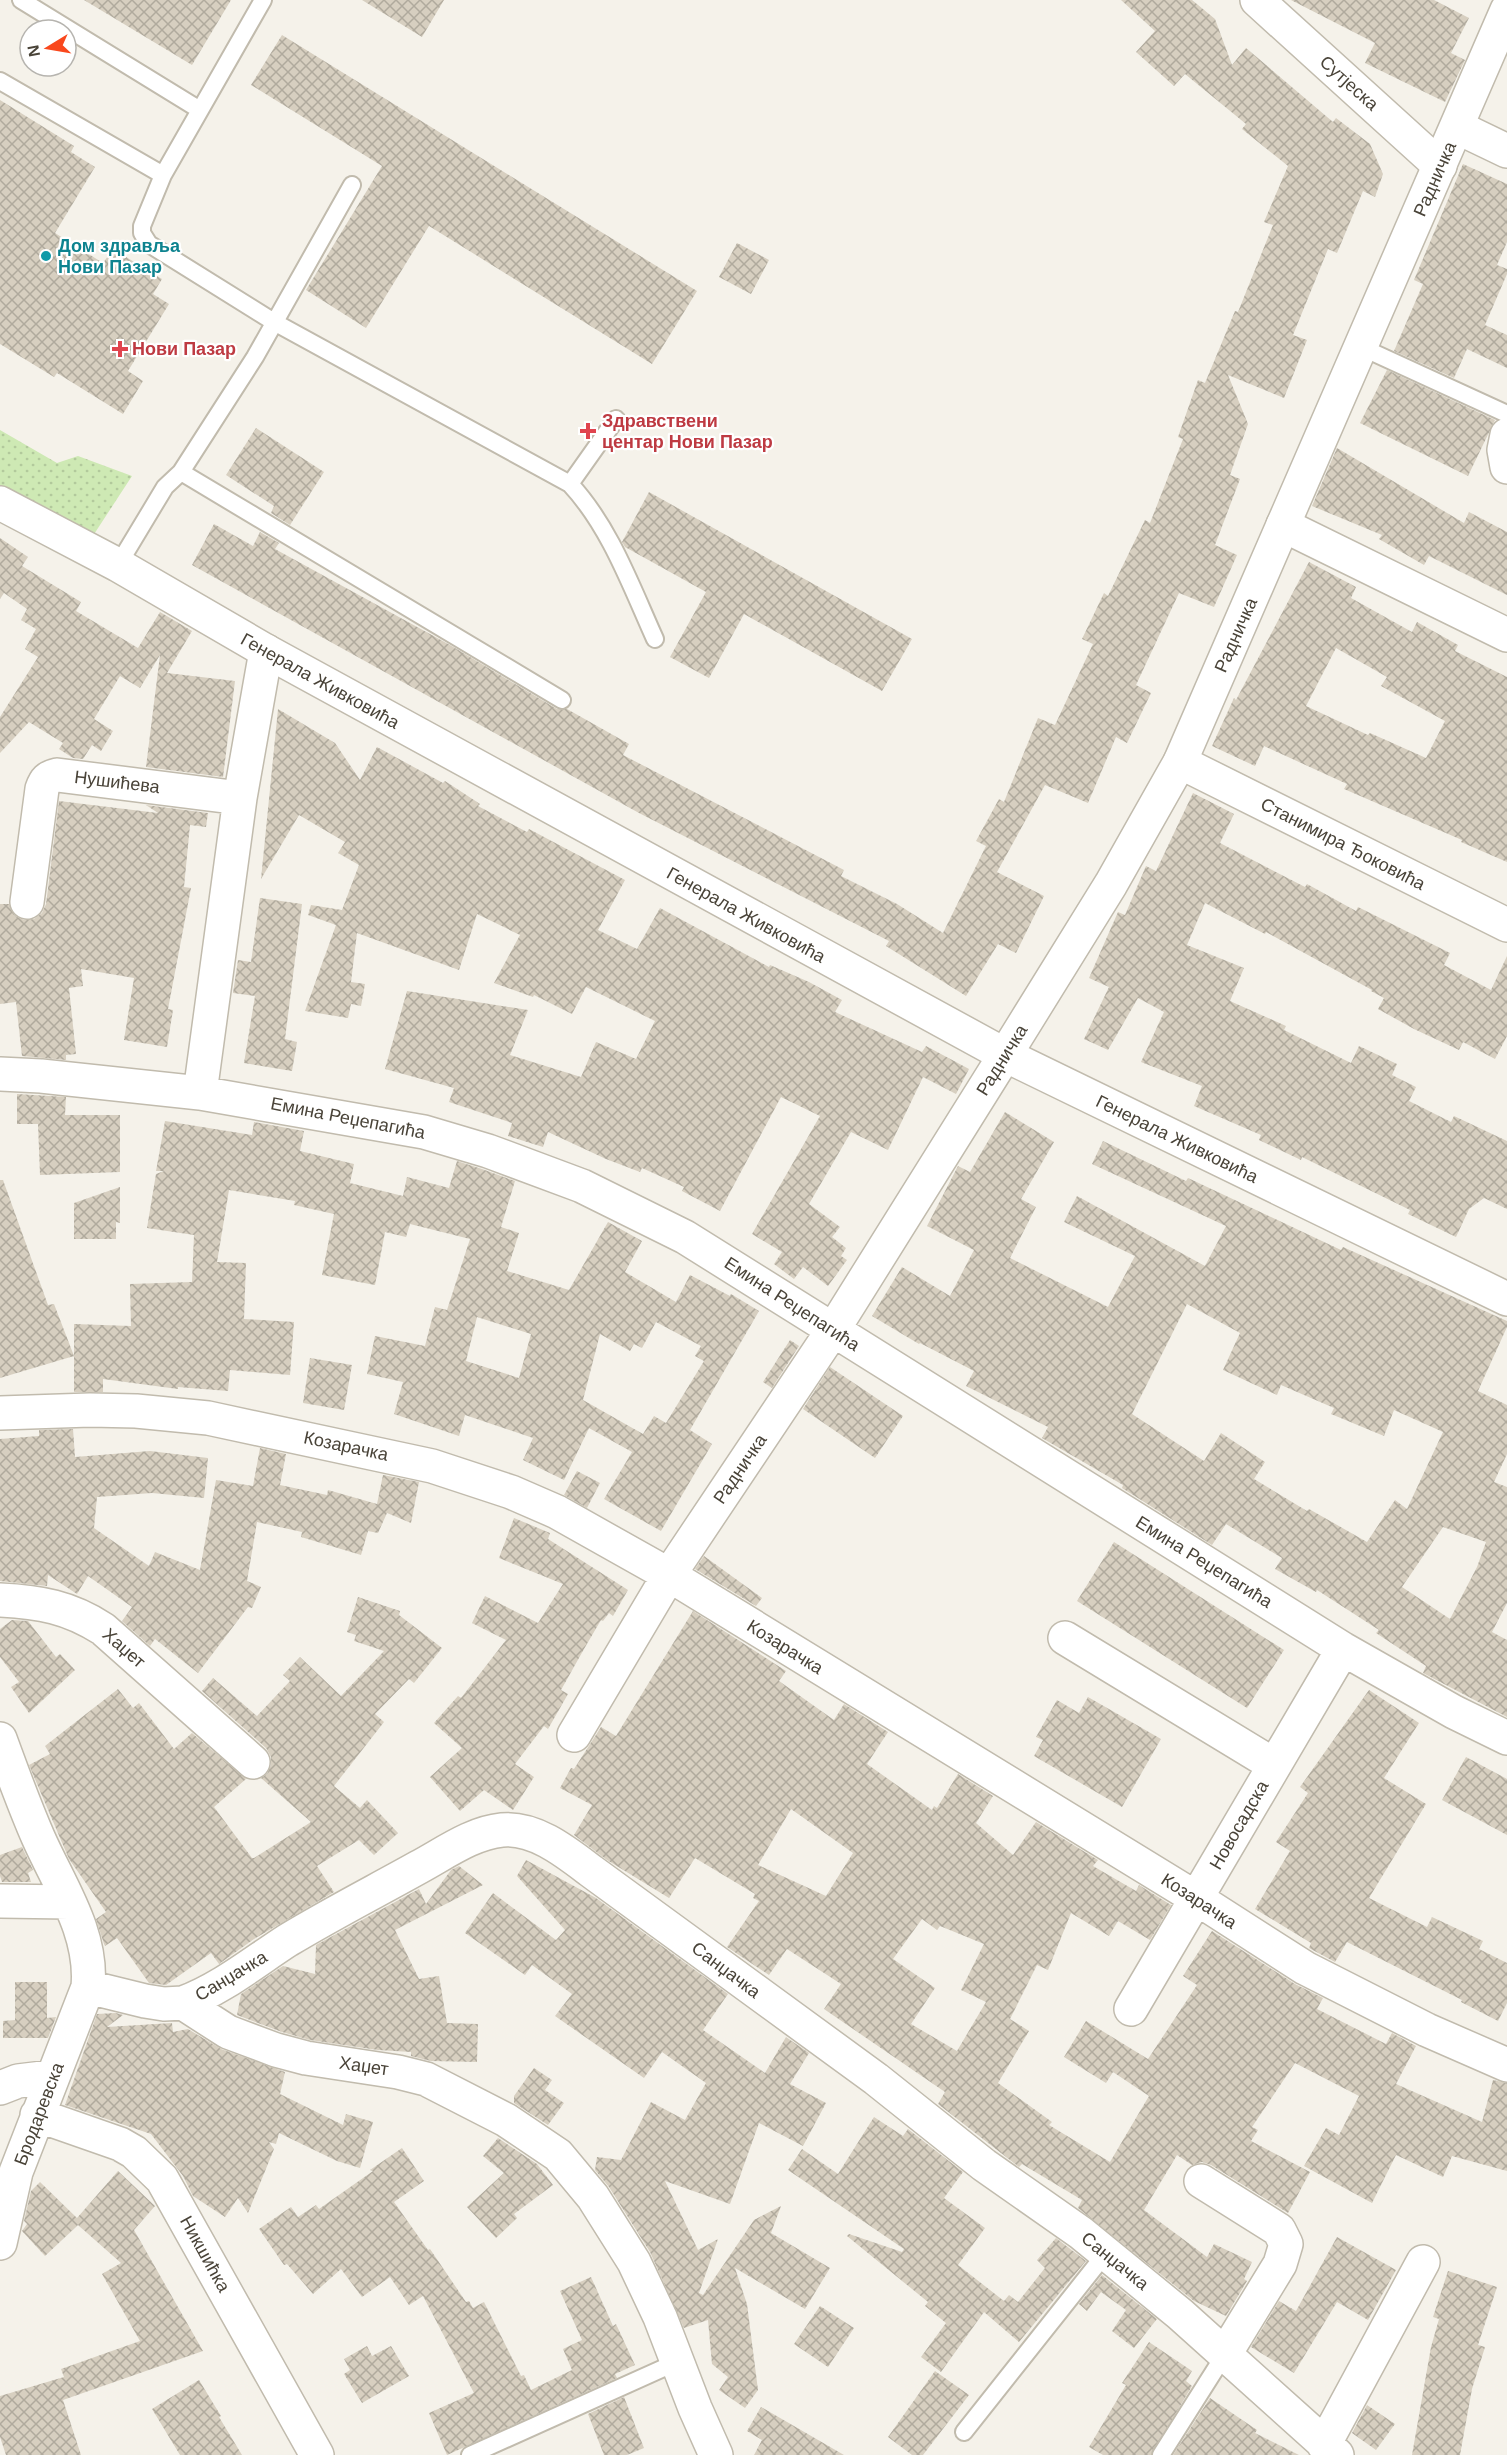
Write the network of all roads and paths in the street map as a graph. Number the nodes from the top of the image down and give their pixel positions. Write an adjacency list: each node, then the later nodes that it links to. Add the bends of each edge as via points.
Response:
1 (21, 0): 6 (lane)
2 (263, 0): 6 (lane)
3 (1274, 6): 9 (street, Сутјеска)
4 (1507, 10): 7 (street, Радничка)
5 (0, 81): 10 (lane)
6 (200, 110): 10 (lane)
7 (1457, 127): 8 (street); 9 (street, Радничка)
8 (1507, 151)
9 (1440, 166): 13 (street, Радничка)
10 (163, 175): 12 (lane, via 142,226 149,244)
11 (352, 185): 12 (lane)
12 (274, 322): 18 (lane); 19 (lane)
13 (1361, 347): 14 (lane); 21 (street, Радничка)
14 (1507, 414)
15 (616, 419): 19 (lane)
16 (1507, 435): 17 (street)
17 (1507, 467)
18 (181, 472): 22 (lane, via 165,487); 26 (lane)
19 (570, 484): 24 (lane, via 603,527)
20 (0, 503): 22 (street, Генерала Живковића)
21 (1283, 525): 23 (street); 27 (street, Радничка)
22 (118, 565): 25 (street, Генерала Живковића)
23 (1507, 635)
24 (655, 639)
25 (266, 651): 28 (street); 31 (street, Генерала Живковића)
26 (562, 700)
27 (1180, 762): 30 (street, Станимира Ђоковића); 31 (street, Радничка, via 1111,884)
28 (240, 798): 29 (street, Нушићева, via 50,777 42,789); 33 (street)
29 (27, 902)
30 (1507, 926)
31 (1005, 1055): 34 (street, Генерала Живковића); 35 (street, Радничка)
32 (0, 1074): 33 (street, Емина Реџепагића)
33 (200, 1093): 35 (street, Емина Реџепагића, via 424,1132 540,1170 616,1201 685,1237)
34 (1507, 1299)
35 (833, 1330): 37 (street, Радничка); 40 (street, Емина Реџепагића)
36 (0, 1413): 37 (street, Козарачка, via 136,1411 208,1418 432,1466 511,1491 557,1512)
37 (669, 1575): 41 (street, Радничка); 46 (street, Козарачка)
38 (0, 1600): 44 (street, Хаџет, via 39,1602 88,1619 104,1629)
39 (1065, 1638): 45 (street, Новосадска)
40 (1343, 1649): 42 (street, Емина Реџепагића); 45 (street, Новосадска)
41 (574, 1735)
42 (1507, 1738)
43 (0, 1739): 48 (street)
44 (253, 1762)
45 (1274, 1766): 46 (street, Новосадска)
46 (1196, 1898): 51 (street, Новосадска); 52 (street, Козарачка, via 1305,1968)
47 (0, 1900): 48 (street)
48 (69, 1902): 49 (street, via 87,1952)
49 (88, 1987): 50 (street, via 145,2001); 53 (street, Бродаревска)
50 (183, 2003): 58 (street, Санџачка, via 464,1842 502,1830 524,1832 564,1851); 61 (street, Хаџет, via 228,2032 276,2050 426,2079 506,2120 558,2155 593,2197 634,2262)
51 (1131, 2009)
52 (1507, 2066)
53 (51, 2077): 54 (street, via 18,2081); 55 (street, Бродаревска)
54 (0, 2088)
55 (37, 2115): 57 (street, Бродаревска, via 16,2172); 64 (street, Никшићка, via 120,2144 162,2179)
56 (1201, 2181): 60 (street, via 1279,2230 1286,2244 1280,2264)
57 (0, 2243)
58 (1106, 2253): 60 (street, Санџачка); 62 (lane)
59 (1423, 2262): 63 (street)
60 (1225, 2355): 63 (street, Санџачка); 67 (lane)
61 (677, 2362): 65 (lane); 66 (street, Хаџет)
62 (964, 2432)
63 (1330, 2450)
64 (317, 2455)
65 (470, 2455)
66 (716, 2455)
67 (1161, 2455)

